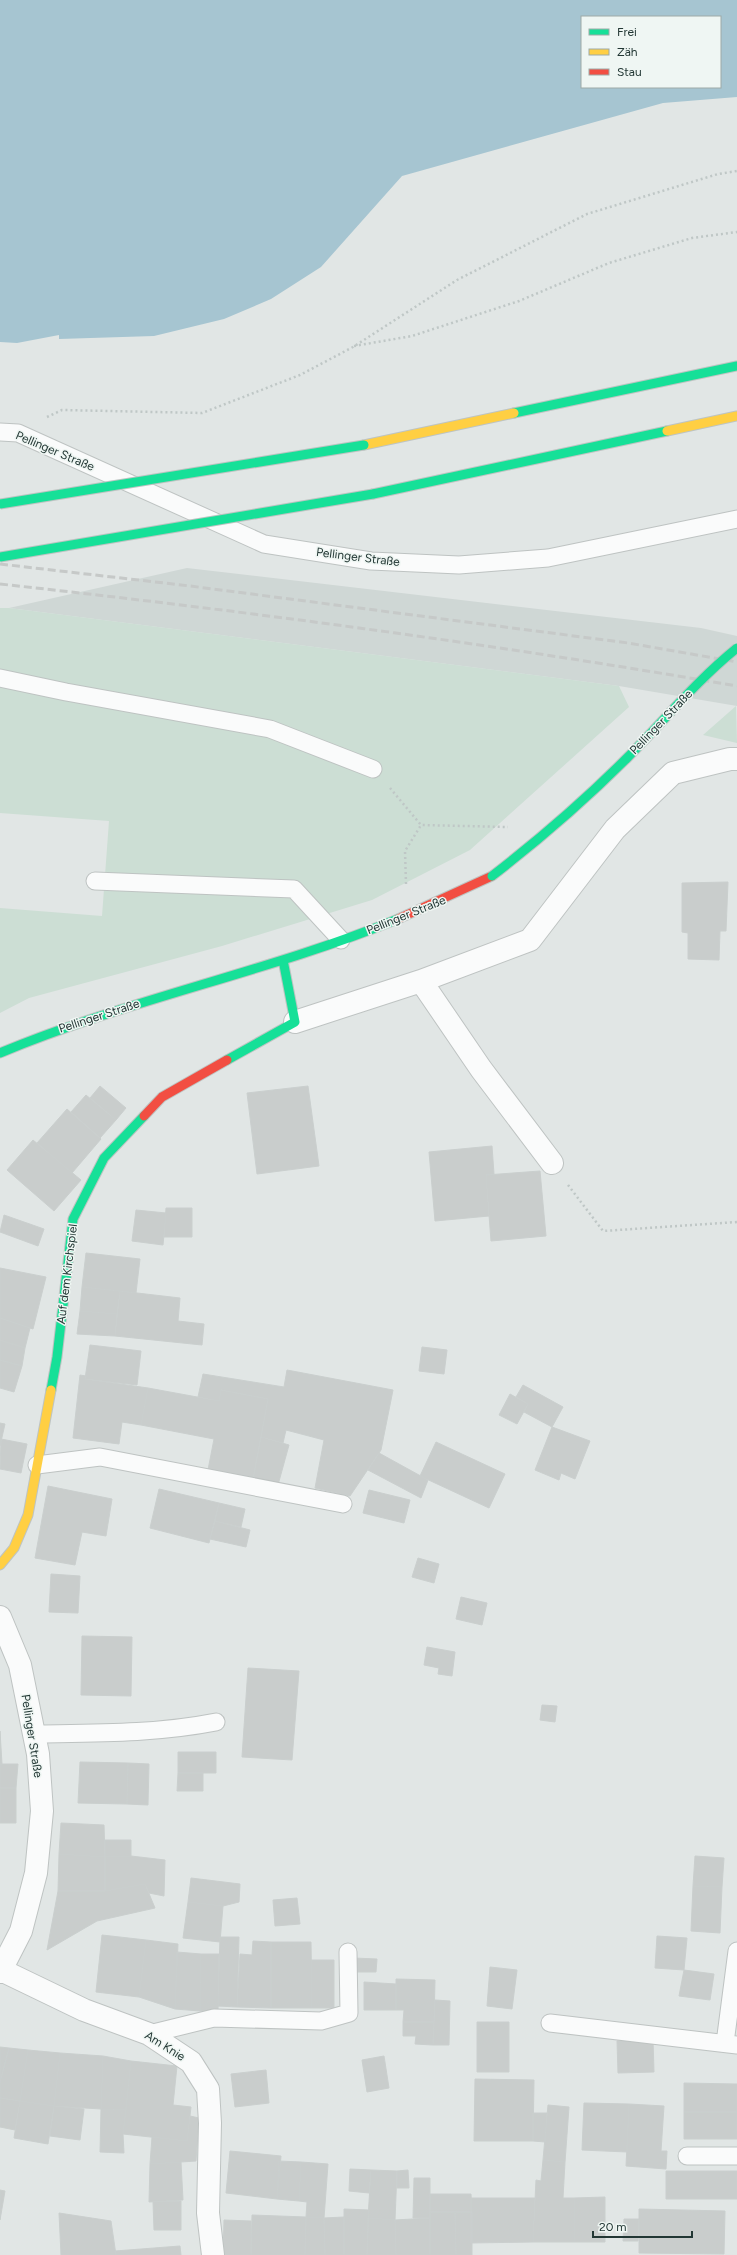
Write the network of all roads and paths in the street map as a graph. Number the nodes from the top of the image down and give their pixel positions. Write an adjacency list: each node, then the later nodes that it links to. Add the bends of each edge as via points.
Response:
1 (737, 171): 3 (path, via 718,174 587,214 457,280)
2 (737, 232): 3 (path, via 692,238 616,261 520,301 412,336)
3 (352, 347): 7 (path, via 300,375 202,413 62,410)
4 (737, 366): 8 (main road, bridge, via 364,445)
5 (737, 416): 10 (main road, bridge, via 373,494)
6 (0, 432): 7 (lane, Pellinger Straße)
7 (18, 433): 9 (lane, Pellinger Straße, via 264,544 370,561 460,565 548,558)
8 (0, 504)
9 (737, 519)
10 (0, 557)
11 (737, 648): 18 (main road, Pellinger Straße, bridge, via 668,712 630,755 543,838 492,876)
12 (0, 678): 14 (lane, via 73,694 270,729)
13 (737, 759): 21 (street, via 673,773 615,829 530,940)
14 (373, 769): 15 (path)
15 (421, 825): 16 (path); 18 (path, via 405,851)
16 (514, 827)
17 (95, 881): 19 (lane, via 294,889)
18 (408, 917): 19 (main road, Pellinger Straße)
19 (341, 940): 20 (main road, Pellinger Straße)
20 (283, 960): 22 (main road); 23 (main road, Pellinger Straße, via 68,1026)
21 (421, 981): 22 (street); 24 (street, via 480,1069)
22 (295, 1022): 26 (main road, Auf dem Kirchspiel, via 162,1097 104,1158 73,1219 58,1357)
23 (0, 1053)
24 (552, 1163): 25 (path, via 603,1230)
25 (737, 1222)
26 (37, 1465): 27 (lane, via 100,1457); 28 (main road, Auf dem Kirchspiel, via 28,1515 20,1536 7,1559)
27 (343, 1504)
28 (0, 1565)
29 (0, 1617): 31 (street, Pellinger Straße, via 20,1665)
30 (216, 1722): 31 (lane, via 133,1733)
31 (34, 1734): 34 (street, Pellinger Straße, via 42,1811 36,1873 21,1931)
32 (737, 1951): 37 (lane)
33 (348, 1952): 36 (lane, via 349,2013 322,2021 214,2018)
34 (1, 1971): 36 (street, Am Knie, via 84,2010)
35 (550, 2023): 37 (lane)
36 (149, 2034): 40 (street, Am Knie, via 191,2062 208,2089 208,2213)
37 (731, 2044)
38 (687, 2156): 39 (lane)
39 (737, 2156)
40 (213, 2255)

